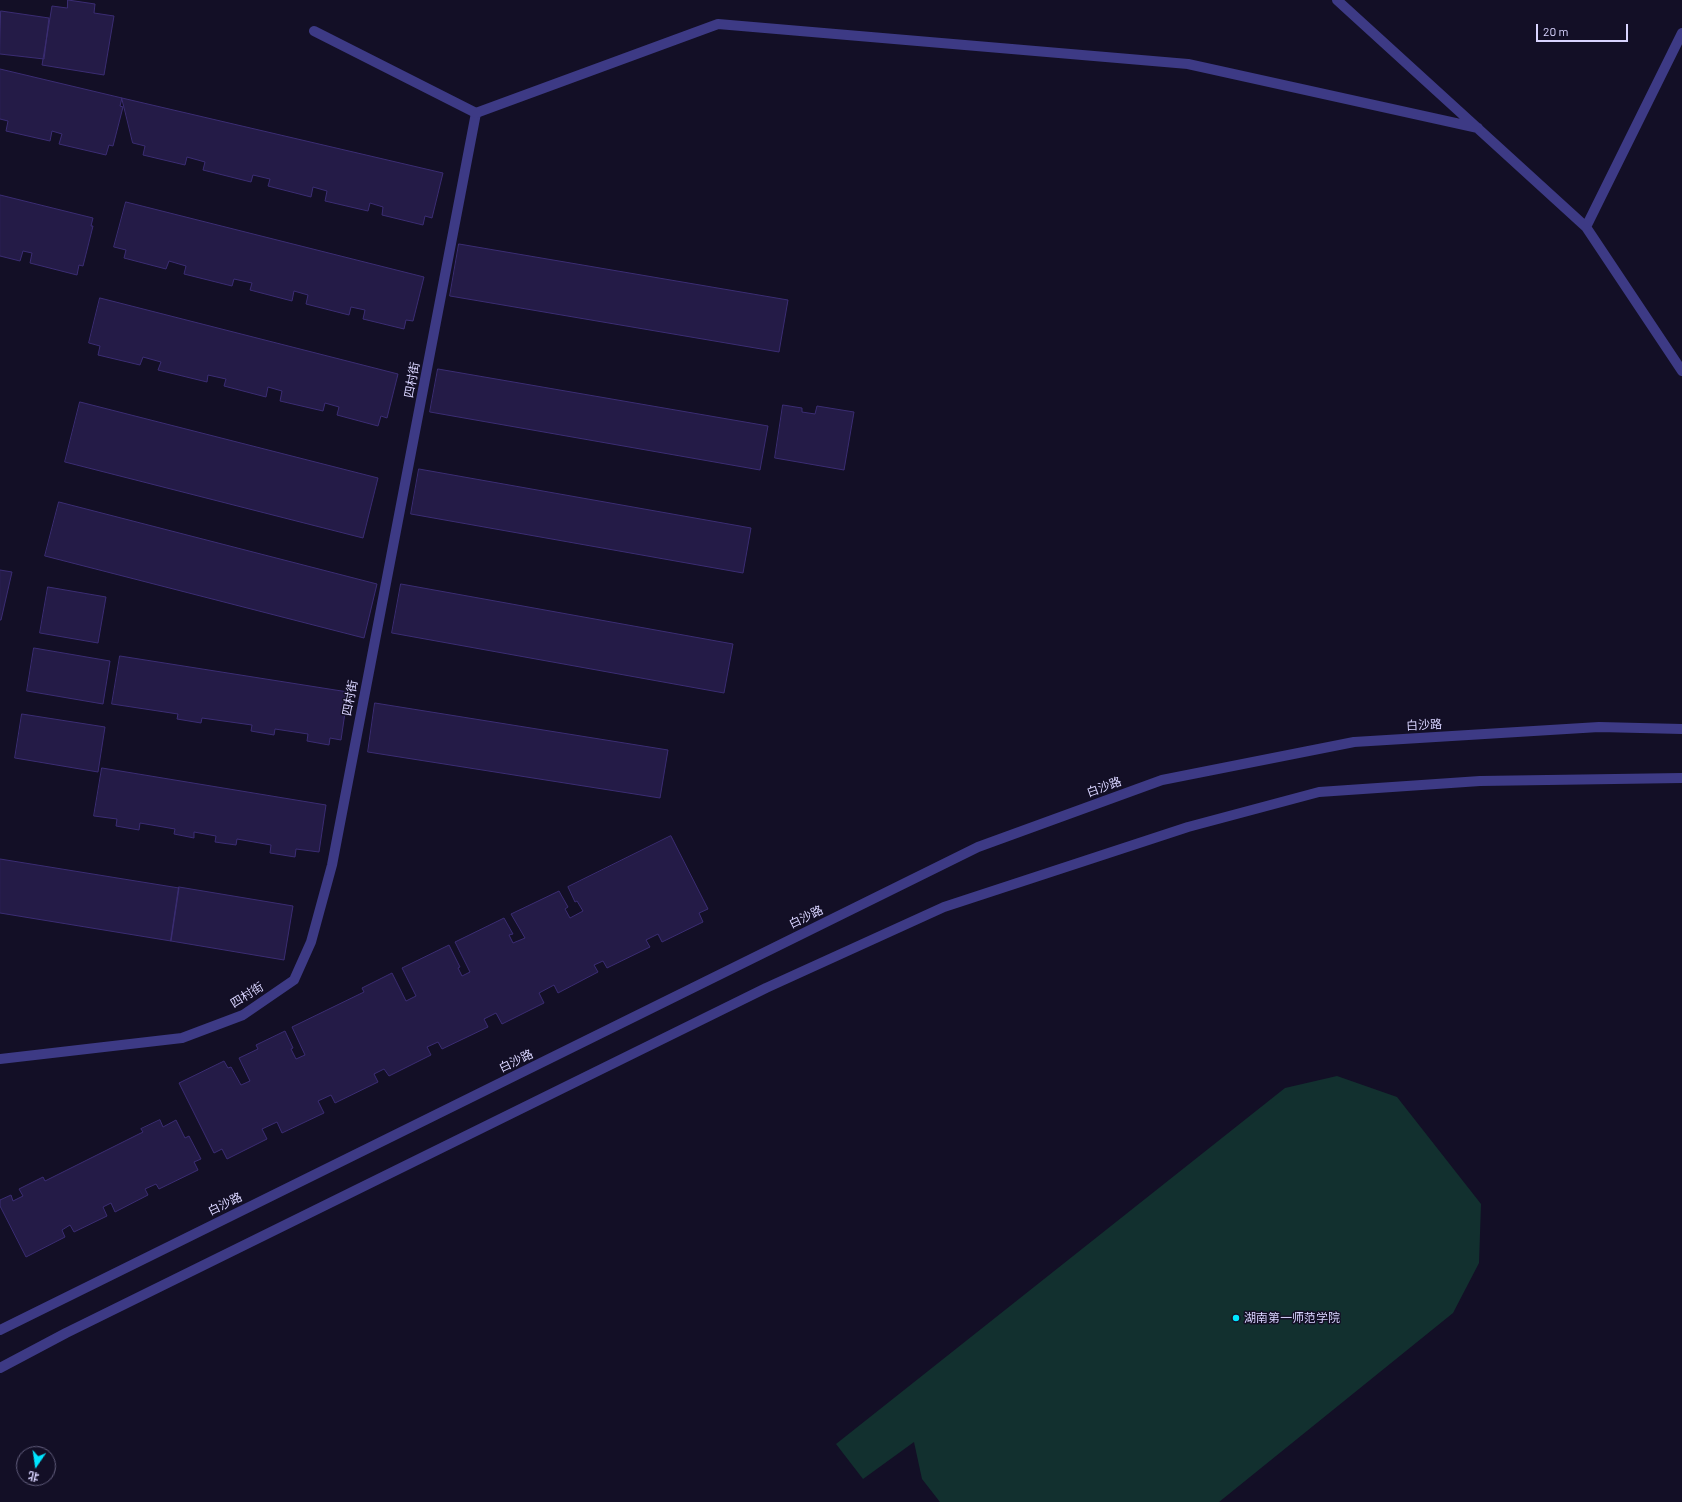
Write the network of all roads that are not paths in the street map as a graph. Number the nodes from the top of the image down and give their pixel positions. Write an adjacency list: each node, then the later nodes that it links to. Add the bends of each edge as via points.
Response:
1 (1337, 0): 5 (street)
2 (314, 31): 4 (street)
3 (1682, 33): 6 (street)
4 (476, 113): 5 (street, via 718,24 1188,64); 10 (street, 四村街, via 332,865 311,942 294,980 243,1015 182,1038)
5 (1478, 128): 6 (street)
6 (1586, 227): 7 (street)
7 (1682, 371)
8 (1682, 729): 11 (street, 白沙路, via 1599,727 1354,742 1155,783 978,846)
9 (1682, 778): 12 (street, via 1480,782 1319,792 1188,827 944,907 759,992 66,1333)
10 (0, 1059)
11 (0, 1330)
12 (0, 1368)

